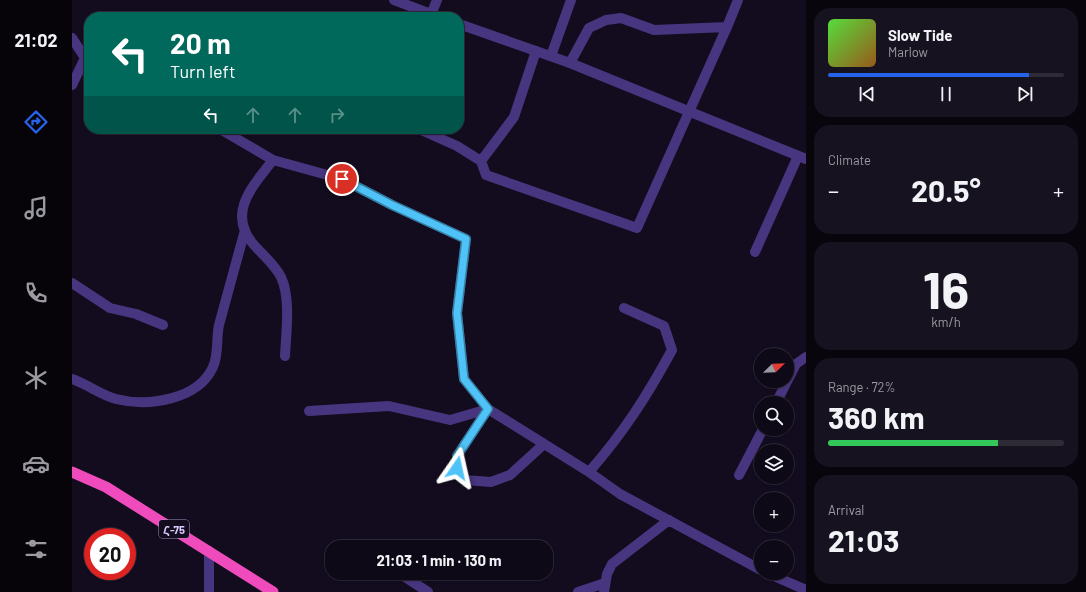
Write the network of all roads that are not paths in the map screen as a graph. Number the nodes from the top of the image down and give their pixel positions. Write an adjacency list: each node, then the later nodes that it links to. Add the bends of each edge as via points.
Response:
1 (394, 0): 5 (street)
2 (436, 0): 6 (street)
3 (571, 0): 12 (street)
4 (738, 0): 8 (street)
5 (423, 12)
6 (434, 12)
7 (464, 26): 10 (street)
8 (727, 26): 13 (street, via 654,30 621,18 606,20 589,28); 16 (street)
9 (72, 38): 11 (street)
10 (536, 51): 12 (street); 21 (street, via 514,117)
11 (84, 55)
12 (551, 56): 13 (street)
13 (570, 63): 16 (street)
14 (84, 64): 15 (street)
15 (72, 85)
16 (689, 112): 19 (street); 21 (street, via 637,228 486,175)
17 (229, 134): 20 (street)
18 (430, 134): 21 (street)
19 (802, 158): 23 (street)
20 (273, 160): 22 (street, via 251,189 242,207); 31 (street, via 342,179 466,239 457,313 464,379)
21 (481, 161)
22 (245, 230): 27 (street, via 252,243 282,278 286,304); 29 (street, via 217,333 216,357 205,380 178,396 156,402 133,402 115,399)
23 (755, 252)
24 (72, 283): 26 (street, via 110,308 136,314)
25 (624, 308): 36 (street, via 664,326 672,350 625,428)
26 (163, 325)
27 (285, 356)
28 (806, 357): 30 (street, via 796,364)
29 (72, 379)
30 (780, 396)
31 (488, 409): 32 (street, via 450,420 389,406); 34 (street); 34 (street, via 457,456 457,468 464,480 490,482 510,475)
32 (309, 411)
33 (759, 436): 37 (street)
34 (544, 444): 36 (street)
35 (72, 472): 39 (highway, Հ-75, via 106,487)
36 (590, 472): 38 (street, via 620,494)
37 (739, 475)
38 (669, 520): 40 (street); 43 (street, via 612,564)
39 (209, 551): 45 (street); 46 (highway, Հ-75)
40 (754, 566)
41 (409, 580): 47 (street)
42 (783, 580): 44 (street)
43 (604, 588): 48 (street)
44 (806, 590)
45 (209, 592)
46 (272, 592)
47 (428, 592)
48 (578, 592)

